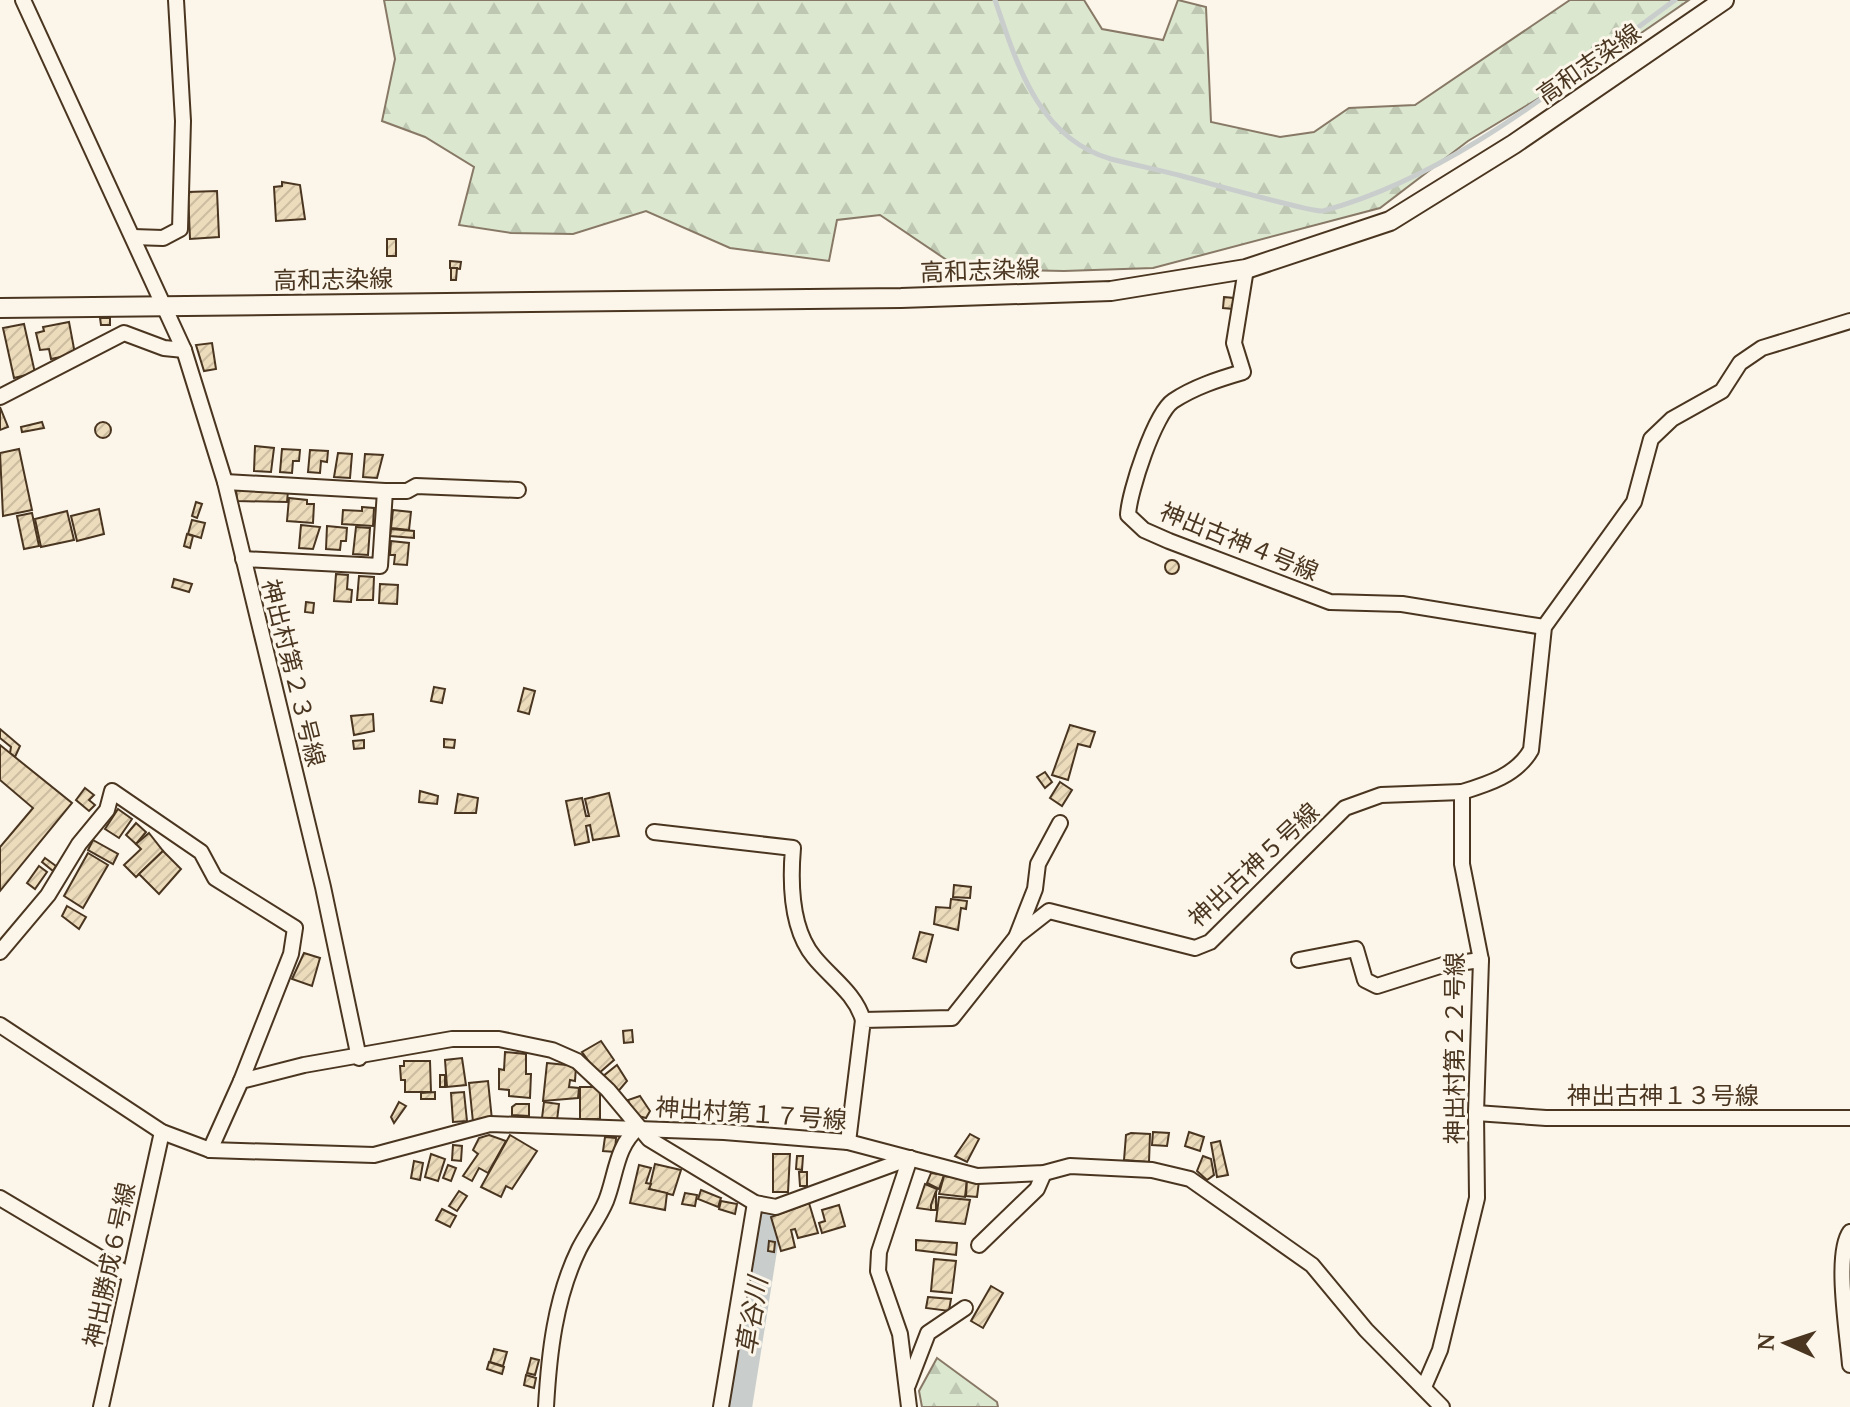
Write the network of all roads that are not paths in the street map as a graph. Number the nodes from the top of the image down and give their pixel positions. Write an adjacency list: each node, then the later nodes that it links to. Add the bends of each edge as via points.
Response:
1 (23, 0): 4 (street, 神出村第２３号線)
2 (176, 0): 4 (street, via 183,121 180,229 163,238)
3 (1724, 0): 5 (street, 高和志染線, via 1514,144 1390,221)
4 (133, 237): 6 (street, 神出村第２３号線)
5 (1246, 269): 6 (street, 高和志染線, via 1096,292); 15 (street, 神出古神４号線, via 1234,343 1243,372 1171,402 1142,459 1128,515 1144,530 1169,541 1330,602 1402,604)
6 (162, 306): 7 (street, 高和志染線); 9 (street, 神出村第２３号線)
7 (0, 308)
8 (1850, 321): 15 (street, via 1762,348 1740,363 1722,391 1672,419 1651,439 1634,502)
9 (184, 350): 10 (street, via 124,333); 11 (street, 神出村第２３号線)
10 (0, 397)
11 (225, 482): 13 (street); 14 (street, 神出村第２３号線)
12 (518, 490): 13 (street, via 416,486)
13 (385, 491): 14 (street, via 380,566)
14 (243, 559): 25 (street, 神出村第２３号線)
15 (1544, 627): 16 (street, via 1531,750 1523,764)
16 (1462, 792): 19 (street, 神出古神５号線, via 1381,795 1345,808 1210,942 1195,948 1049,911); 22 (street, 神出村第２２号線, via 1462,864)
17 (1060, 823): 19 (street, via 1038,864 1035,889)
18 (654, 832): 23 (street, via 793,848 795,910 802,938 859,1004)
19 (1017, 936): 23 (street, 神出古神５号線, via 952,1018)
20 (0, 952): 26 (street, via 48,895 107,810 112,791 201,852 215,878 295,928 291,954)
21 (1299, 960): 22 (street, via 1356,949 1365,980 1377,986 1443,965)
22 (1481, 960): 27 (street, 神出村第２２号線)
23 (863, 1020): 31 (street)
24 (0, 1025): 30 (street, 神出村第１７号線)
25 (359, 1058): 26 (street); 29 (street, via 452,1039 499,1039 552,1050 577,1061)
26 (241, 1081): 32 (street)
27 (1476, 1113): 28 (street, 神出古神１３号線, via 1546,1118); 42 (street, 神出村第２２号線, via 1477,1198 1440,1350)
28 (1850, 1118)
29 (638, 1128): 31 (street, 神出村第１７号線); 32 (street, 神出村第１７号線, via 490,1124 374,1155); 36 (street); 45 (street, via 627,1137 603,1210 579,1250 563,1292 549,1354)
30 (162, 1132): 32 (street, 神出村第１７号線); 39 (street, 神出勝成６号線)
31 (848, 1142): 33 (street, 神出村第１７号線)
32 (210, 1150)
33 (910, 1158): 34 (street, 神出村第１７号線, via 977,1176); 36 (street, via 776,1207); 43 (street, via 879,1252 878,1271 900,1334)
34 (1044, 1173): 38 (street, via 1037,1189); 42 (street, 神出村第１７号線, via 1070,1166 1152,1170 1190,1179 1312,1265 1366,1330)
35 (0, 1198): 39 (street)
36 (755, 1203): 46 (street)
37 (1850, 1232): 41 (street, via 1844,1241)
38 (979, 1245)
39 (129, 1275): 44 (street, 神出勝成６号線)
40 (965, 1308): 43 (street, via 928,1333)
41 (1850, 1365)
42 (1424, 1387): 48 (street, 神出村第１７号線)
43 (906, 1389): 47 (street)
44 (101, 1407)
45 (546, 1407)
46 (721, 1407)
47 (909, 1407)
48 (1442, 1407)

